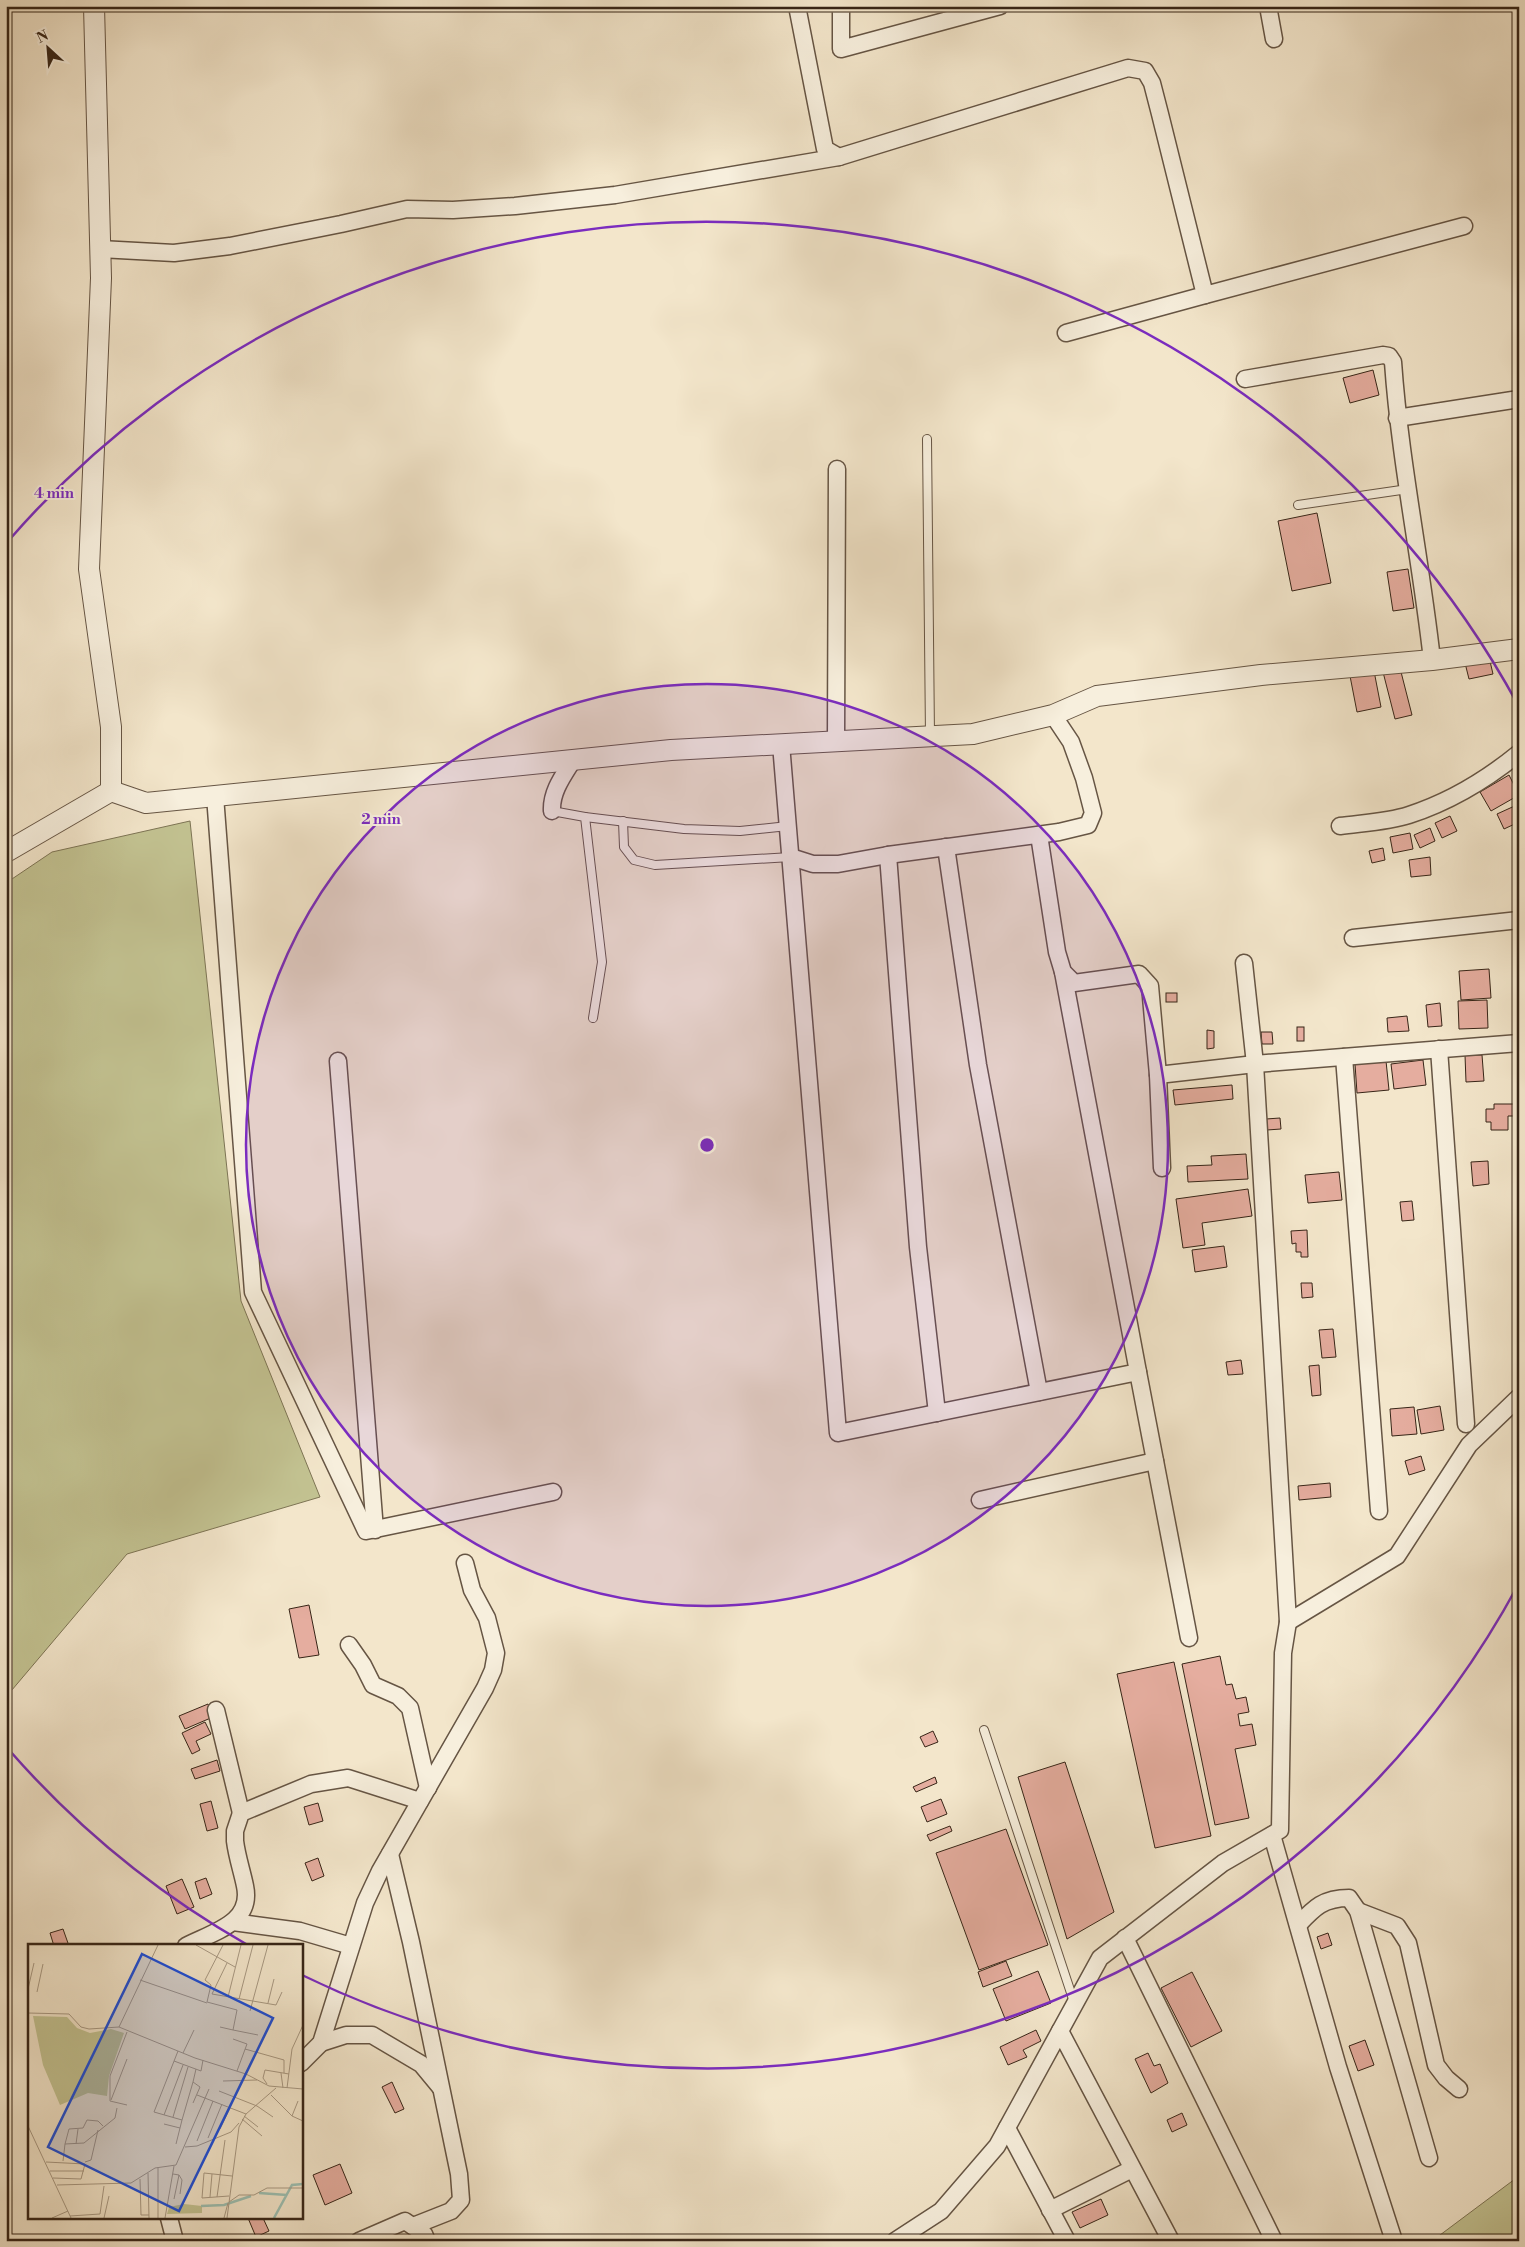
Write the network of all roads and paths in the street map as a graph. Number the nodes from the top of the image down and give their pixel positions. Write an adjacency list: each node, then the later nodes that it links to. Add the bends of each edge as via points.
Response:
1 (94, 6): 9 (street)
2 (797, 6): 7 (street, via 825,149)
3 (841, 6): 4 (street, via 841,49)
4 (1000, 6)
5 (1268, 6): 6 (street)
6 (1274, 40)
7 (838, 158): 9 (street, via 606,196 515,206 407,209 249,242 183,252); 10 (street, via 1128,68 1145,71 1152,83)
8 (1464, 226): 10 (street)
9 (100, 249): 27 (street, via 89,569 111,727)
10 (1205, 295): 11 (street)
11 (1066, 334)
12 (1245, 379): 14 (street, via 1389,356 1393,362)
13 (1519, 399): 14 (street)
14 (1397, 418): 17 (street)
15 (926, 439): 22 (lane)
16 (837, 469): 23 (street)
17 (1408, 489): 18 (lane); 20 (street)
18 (1298, 505)
19 (1519, 649): 20 (street)
20 (1432, 660): 21 (street, via 1097,696)
21 (1053, 715): 22 (street, via 973,734); 34 (street, via 1071,742 1093,813 1088,825)
22 (930, 736): 23 (street)
23 (836, 741): 24 (street)
24 (781, 744): 26 (street); 32 (street)
25 (1519, 753): 33 (street, via 1494,774 1456,796 1407,816)
26 (573, 760): 28 (street); 29 (street, via 556,788 551,802)
27 (111, 791): 28 (street, via 146,803); 36 (street)
28 (215, 796): 60 (street, via 253,1292 366,1531)
29 (552, 811): 30 (lane)
30 (585, 817): 31 (lane); 43 (lane, via 602,962)
31 (623, 821): 32 (lane, via 684,829 740,831); 38 (lane, via 624,847 634,860 655,865)
32 (788, 826): 38 (street)
33 (1340, 826)
34 (1038, 835): 35 (street); 42 (street)
35 (946, 847): 37 (street); 52 (street, via 978,1065)
36 (6, 852)
37 (888, 855): 38 (street, via 838,864 813,864); 54 (street, via 918,1247)
38 (791, 857): 54 (street, via 838,1433)
39 (1519, 920): 40 (street)
40 (1353, 938)
41 (1244, 963): 48 (street)
42 (1062, 972): 49 (street, via 1074,983 1139,974 1143,977 1150,986); 51 (street)
43 (593, 1018)
44 (1519, 1043): 45 (street)
45 (1439, 1049): 46 (street); 55 (street)
46 (1344, 1057): 48 (street); 59 (street)
47 (338, 1060): 60 (street)
48 (1255, 1064): 49 (street); 62 (street)
49 (1158, 1074): 50 (street)
50 (1162, 1168)
51 (1138, 1372): 52 (street); 56 (street)
52 (1038, 1392): 54 (street)
53 (1519, 1396): 62 (street, via 1469,1445 1397,1556)
54 (937, 1413)
55 (1466, 1424)
56 (1155, 1461): 58 (street); 63 (street)
57 (553, 1492): 60 (street)
58 (980, 1500)
59 (1379, 1510)
60 (375, 1530)
61 (465, 1563): 67 (street, via 472,1590 487,1618 496,1653 493,1670)
62 (1288, 1622): 69 (street, via 1283,1653 1280,1830)
63 (1189, 1638)
64 (349, 1645): 67 (street, via 373,1685 398,1696 410,1708)
65 (216, 1710): 68 (street)
66 (984, 1730): 77 (lane)
67 (424, 1794): 68 (street, via 348,1778 311,1784); 70 (street)
68 (240, 1813): 72 (street, via 235,1841 247,1901 243,1913)
69 (1272, 1835): 73 (street); 74 (street, via 1224,1864)
70 (390, 1854): 76 (street, via 365,1903); 82 (street)
71 (1358, 1911): 73 (street, via 1349,1898 1337,1898 1316,1906); 81 (street, via 1397,1926 1408,1943 1436,2065); 84 (street)
72 (232, 1922): 75 (street); 76 (street, via 300,1930)
73 (1298, 1925): 96 (street, via 1338,2067)
74 (1125, 1938): 77 (street, via 1100,1958); 95 (street)
75 (192, 1944)
76 (351, 1946): 79 (street)
77 (1075, 2004): 78 (street)
78 (1060, 2032): 83 (street); 85 (street)
79 (320, 2043): 80 (street); 82 (street, via 346,2034 372,2035 422,2064)
80 (302, 2062)
81 (1459, 2088)
82 (442, 2090): 88 (street, via 460,2174 461,2200 451,2211)
83 (1007, 2128): 86 (street); 92 (street, via 997,2146 941,2211)
84 (1428, 2158)
85 (1132, 2169): 86 (street); 94 (street)
86 (1050, 2210): 93 (street)
87 (170, 2220): 89 (street)
88 (413, 2226): 90 (street, via 405,2221); 91 (street, via 424,2234)
89 (176, 2241)
90 (358, 2241)
91 (427, 2241)
92 (894, 2241)
93 (1067, 2241)
94 (1171, 2241)
95 (1274, 2241)
96 (1394, 2241)

